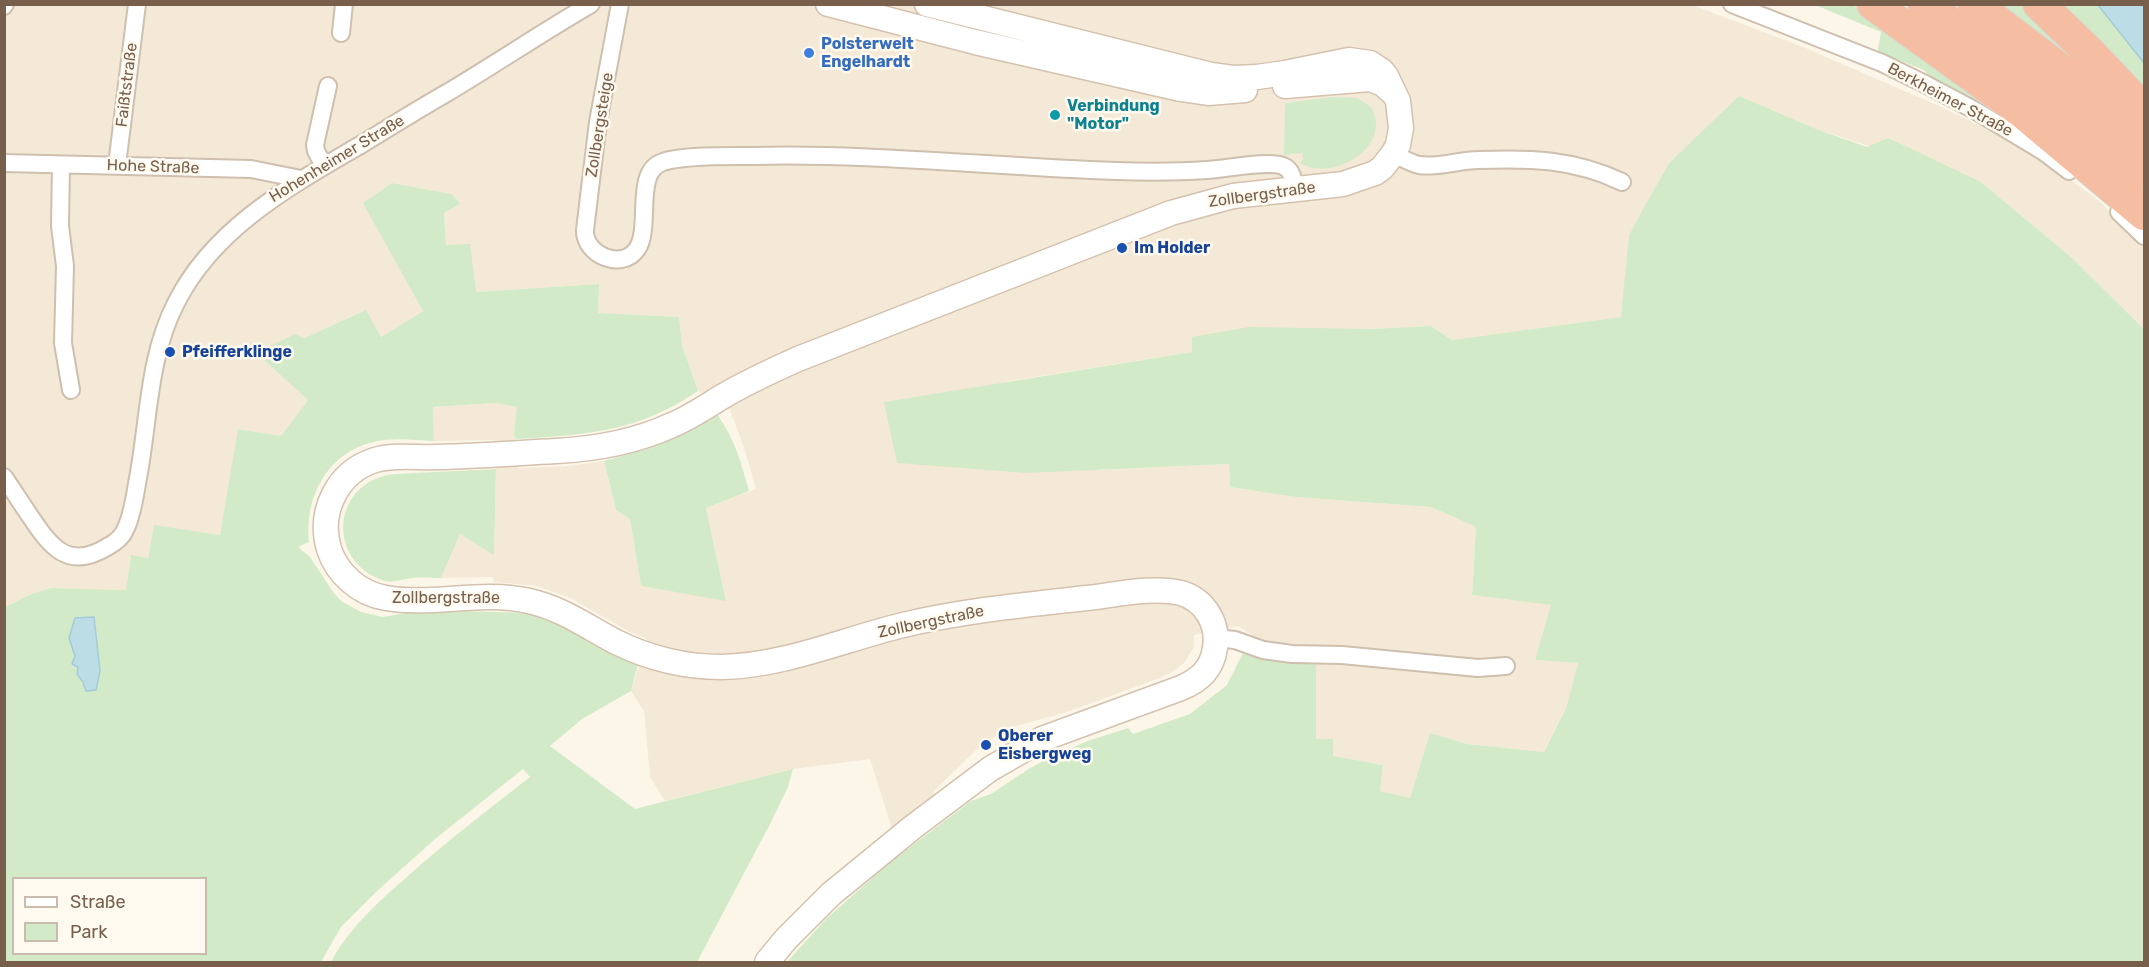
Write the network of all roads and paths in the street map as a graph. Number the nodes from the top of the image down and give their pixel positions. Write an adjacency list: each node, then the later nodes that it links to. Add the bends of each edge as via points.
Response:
1 (138, 4): 20 (street, Faißtstraße)
2 (344, 4): 12 (street)
3 (591, 4): 21 (street, Hohenheimer Straße)
4 (620, 4): 25 (street, Zollbergsteige, via 598,122 585,230 588,245 609,258 622,258 636,251 649,173 660,163 678,159 824,155 1138,172 1274,164 1292,173)
5 (828, 4): 14 (main road, via 975,42 1195,91 1233,92 1361,79 1383,84)
6 (927, 4): 14 (main road, via 1221,77 1285,74 1339,60 1360,61 1382,71)
7 (1732, 4): 27 (street, Berkheimer Straße, via 1882,63 1976,111 2056,160)
8 (1873, 4): 26 (highway, via 2021,111)
9 (1924, 4): 22 (highway, via 2026,78)
10 (1974, 4): 16 (highway, via 2073,78)
11 (2039, 4): 15 (highway)
12 (341, 33)
13 (328, 86): 21 (street, via 315,145)
14 (1396, 97): 17 (main road, via 1401,128)
15 (2145, 110)
16 (2145, 139)
17 (1393, 154): 24 (street, via 1419,165 1506,159 1561,162); 25 (main road, Zollbergstraße, via 1382,168 1366,177 1343,184)
18 (4, 163): 19 (street, Hohe Straße)
19 (61, 165): 20 (street, Hohe Straße); 28 (street, via 63,344)
20 (117, 165): 23 (street, Hohe Straße, via 251,169)
21 (324, 166): 23 (street, Hohenheimer Straße)
22 (2145, 175)
23 (301, 179): 29 (street, Hohenheimer Straße, via 259,208 221,242 179,296 160,340 131,511 120,537 105,549 90,554 72,555 56,549 42,535)
24 (1622, 182)
25 (1294, 189): 30 (main road, Zollbergstraße, via 1219,199 1141,223 790,362 640,438 571,450 375,460 340,484 327,516 326,534 333,560 349,580 373,595 397,599 489,597 530,601 564,612 614,641 680,664 755,664 971,611 1160,590 1184,594 1201,604 1212,621)
26 (2145, 214)
27 (2145, 236)
28 (71, 390)
29 (4, 477)
30 (1216, 638): 31 (street, via 1292,654 1478,668); 32 (main road, via 1206,672 1193,682 1042,739 990,769 850,877)
31 (1506, 666)
32 (767, 963)

